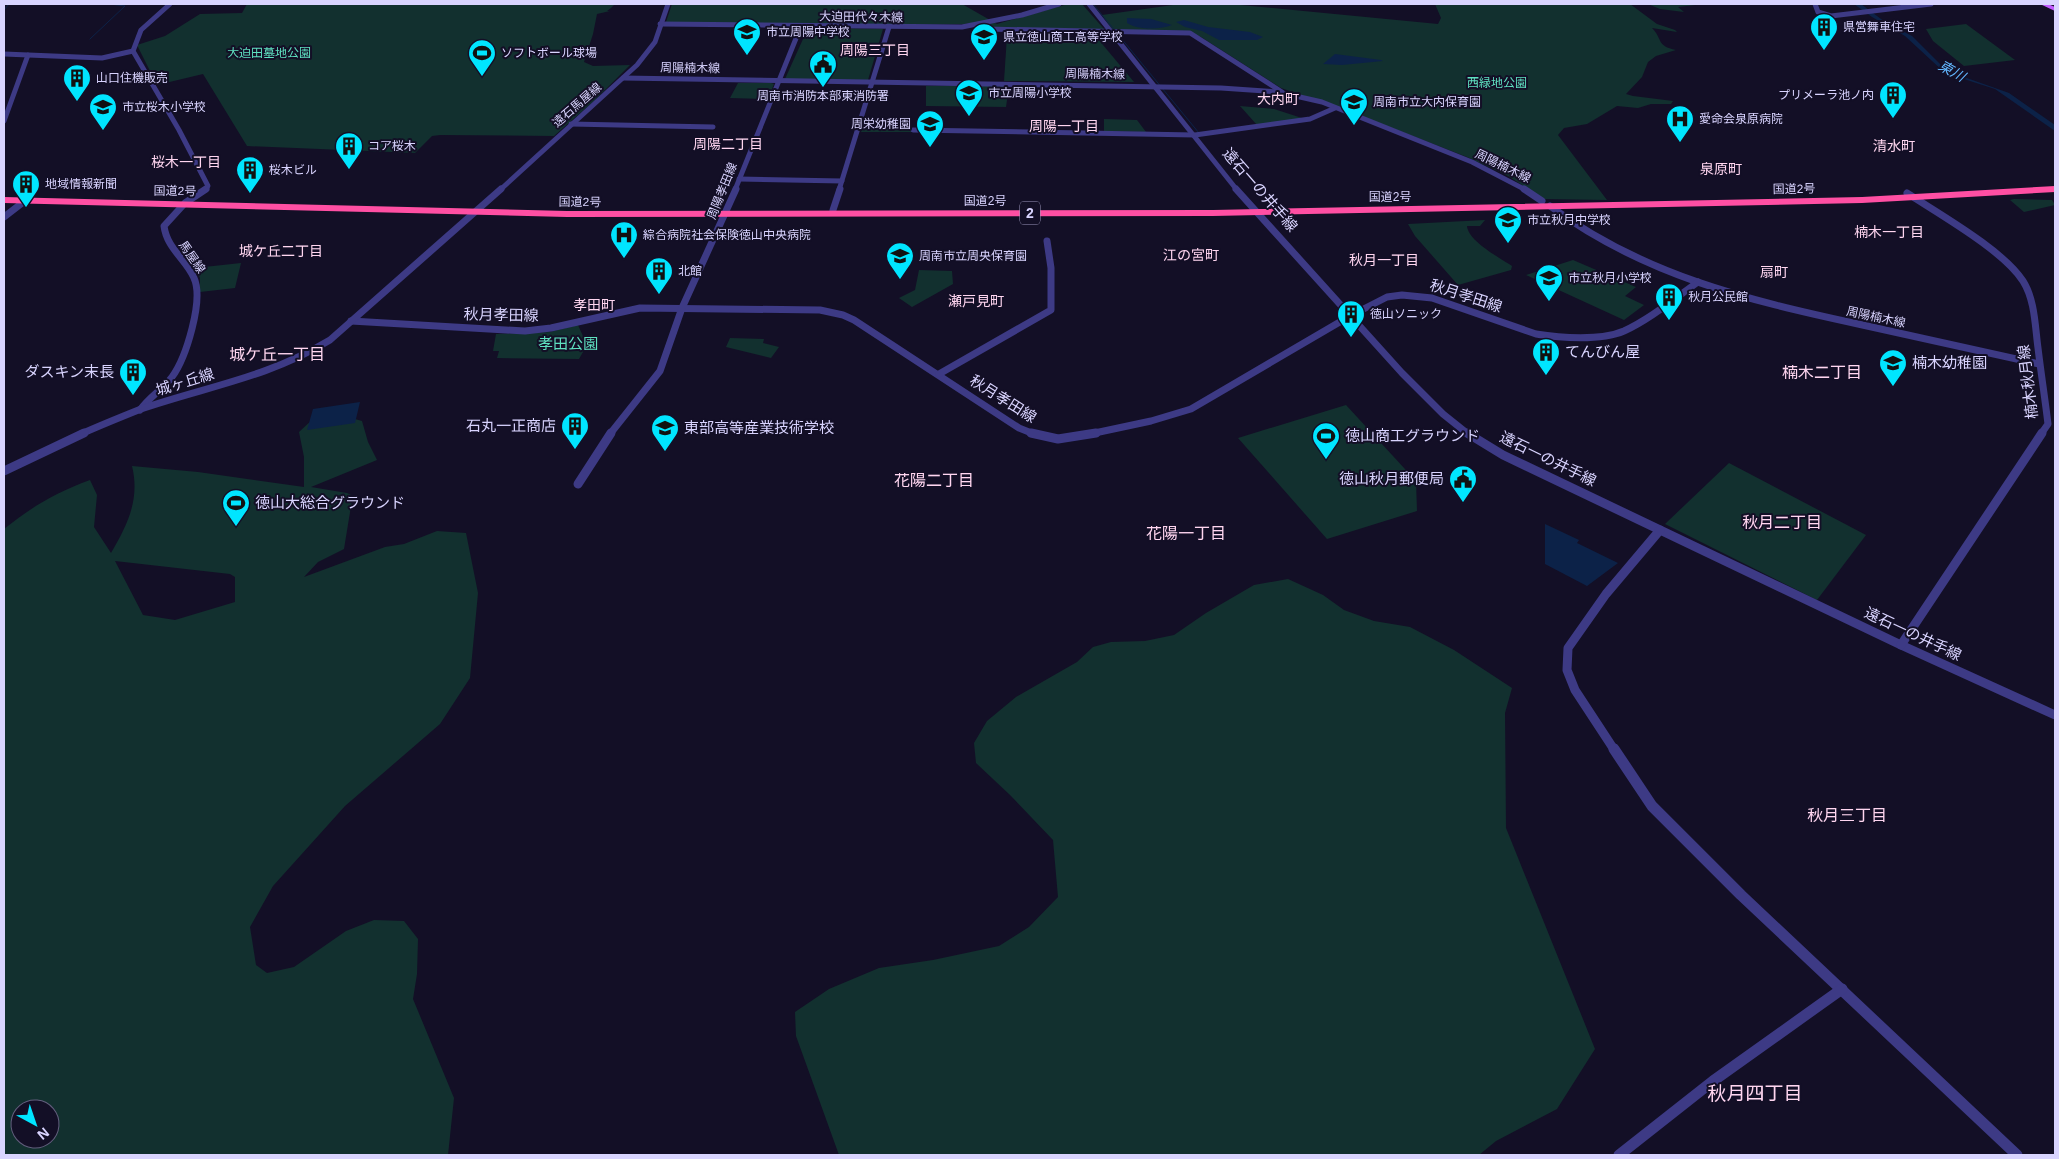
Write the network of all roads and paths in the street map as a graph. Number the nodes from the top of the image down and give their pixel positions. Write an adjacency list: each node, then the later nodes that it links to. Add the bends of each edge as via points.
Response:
1 (170, 4): 14 (street, via 140,30)
2 (668, 4): 9 (street, 遠石馬屋線)
3 (1059, 4): 10 (street, 大迫田代々木線)
4 (1088, 4): 13 (street, 遠石一の井手線)
5 (1815, 4): 6 (street, via 1818,12 1826,15)
6 (1931, 4)
7 (2043, 4): 8 (main road)
8 (2055, 9)
9 (660, 24): 11 (street, 大迫田代々木線); 17 (street, 遠石馬屋線, via 649,52)
10 (978, 25): 12 (street, 大迫田代々木線); 13 (street, via 986,29)
11 (801, 26): 12 (street, 大迫田代々木線); 18 (street, 周陽孝田線)
12 (889, 27): 19 (street)
13 (1110, 31): 20 (street, 遠石一の井手線); 21 (street, via 1190,33)
14 (133, 51): 16 (street, via 102,58); 36 (street, 馬屋線, via 208,183 202,193)
15 (4, 54): 16 (street)
16 (28, 55): 23 (street)
17 (623, 78): 18 (street, 周陽楠木線); 24 (street, 遠石馬屋線)
18 (780, 81): 19 (street, 周陽楠木線); 28 (street, 周陽孝田線)
19 (871, 82): 20 (street, 周陽楠木線); 29 (street)
20 (1160, 87): 21 (street, 周陽楠木線); 27 (street, 遠石一の井手線)
21 (1282, 92): 22 (street, 周陽楠木線)
22 (1335, 108): 27 (street, via 1310,119); 37 (street, 周陽楠木線, via 1482,166)
23 (4, 121)
24 (571, 124): 25 (street); 38 (street, 遠石馬屋線)
25 (713, 127)
26 (913, 130): 27 (street)
27 (1194, 135): 40 (street, 遠石一の井手線)
28 (739, 178): 29 (street); 41 (street, 周陽孝田線)
29 (842, 181): 39 (street)
30 (2055, 185): 33 (highway, 国道2号 / 2)
31 (2055, 189): 33 (highway, 国道2号 / 2)
32 (4, 195): 36 (highway, 国道2号 / 2)
33 (1909, 195): 37 (highway, 国道2号 / 2); 48 (street, 楠木秋月線, via 1987,246 2019,276 2029,294 2034,316)
34 (4, 200): 35 (highway, 国道2号 / 2)
35 (26, 200): 36 (highway, 国道2号 / 2); 42 (street)
36 (189, 201): 38 (highway, 国道2号 / 2); 50 (street, 馬屋線, via 164,226 164,237 196,280 198,293 192,321 173,375)
37 (1546, 204): 40 (highway, 国道2号 / 2); 44 (street, 周陽楠木線, via 1606,244)
38 (477, 209): 41 (highway, 国道2号 / 2, via 567,214); 47 (street, 城ヶ丘線)
39 (832, 210): 40 (highway, 国道2号 / 2); 41 (highway, 国道2号 / 2)
40 (1254, 210): 41 (highway, 国道2号 / 2); 46 (street, 遠石一の井手線)
41 (726, 213): 45 (street, 周陽孝田線)
42 (4, 217)
43 (1047, 241): 49 (street, via 1051,310)
44 (1698, 282): 46 (street, 秋月孝田線, via 1622,332 1585,338 1536,334 1445,301 1419,296 1387,298); 48 (street, 周陽楠木線, via 1772,305)
45 (682, 308): 47 (street, 秋月孝田線, via 630,309 552,328 525,331); 49 (street, 秋月孝田線, via 832,312 854,320); 52 (street, 周陽孝田線, via 660,371 613,430)
46 (1350, 316): 49 (street, 秋月孝田線, via 1191,409 1151,422 1081,437 1058,439 1019,428); 53 (street, 遠石一の井手線, via 1442,414 1469,435 1503,455)
47 (351, 321): 50 (street, 城ヶ丘線, via 316,349 281,366)
48 (2039, 364): 54 (street, 楠木秋月線, via 2048,424)
49 (939, 374)
50 (140, 410): 51 (street, 城ヶ丘線)
51 (4, 471)
52 (578, 484)
53 (1660, 530): 54 (street, 遠石一の井手線); 56 (street, via 1606,594 1568,648 1567,670 1575,690 1652,806)
54 (1900, 645): 55 (street, 遠石一の井手線)
55 (2055, 716)
56 (1842, 989): 57 (street, via 1745,1057); 58 (street)
57 (1619, 1155)
58 (2017, 1155)

